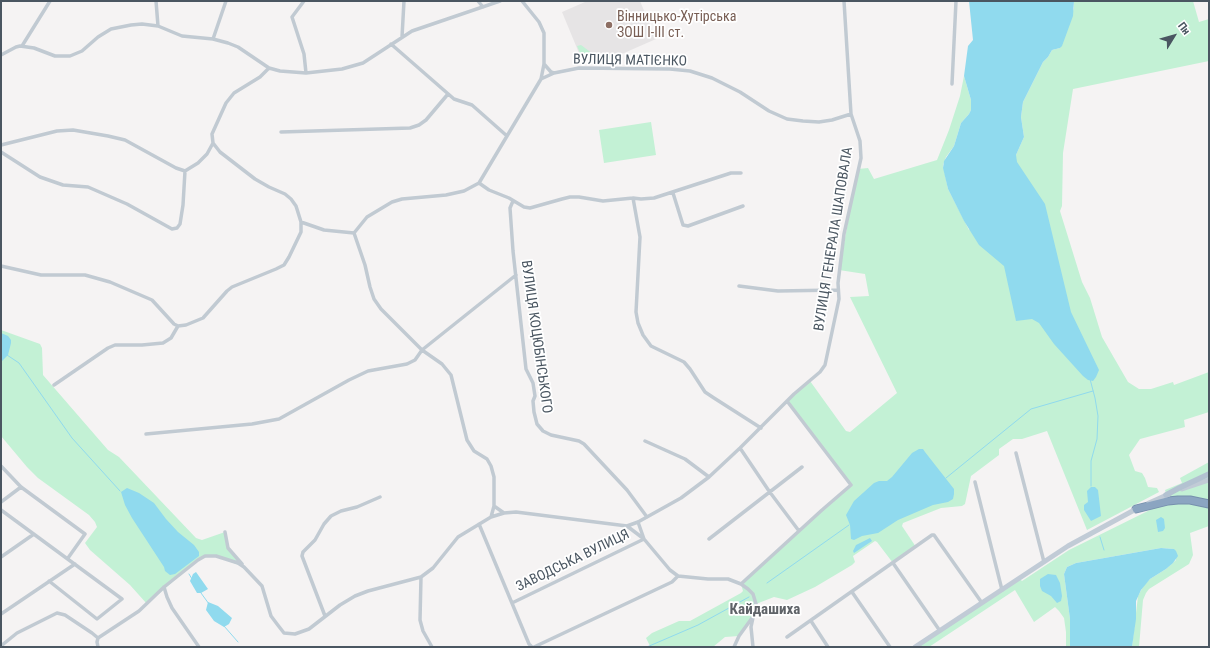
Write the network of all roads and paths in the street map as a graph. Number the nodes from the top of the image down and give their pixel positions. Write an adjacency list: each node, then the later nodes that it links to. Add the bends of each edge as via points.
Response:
1 (50, 1): 16 (street)
2 (156, 1): 12 (street)
3 (226, 1): 14 (street)
4 (304, 1): 20 (street, via 294,13 293,21 304,54)
5 (404, 1): 13 (street)
6 (478, 1): 11 (street)
7 (500, 1): 11 (street)
8 (522, 1): 18 (street, via 542,28)
9 (844, 1): 25 (street, ВУЛИЦЯ ГЕНЕРАЛА ШАПОВАЛА)
10 (956, 1): 23 (street)
11 (483, 7): 13 (street, via 417,29)
12 (158, 26): 14 (street, via 182,36); 16 (street, via 137,24 111,29 98,36 82,51 70,56 55,56)
13 (402, 37): 15 (street)
14 (213, 39): 19 (street, via 238,47)
15 (391, 44): 20 (street, via 359,65); 24 (street)
16 (22, 46): 17 (street)
17 (1, 55)
18 (544, 64): 21 (street); 22 (street)
19 (269, 68): 20 (street); 28 (street, via 260,77 234,93 226,103 212,134)
20 (306, 73)
21 (554, 73): 22 (street, ВУЛИЦЯ МАТІЄНКО); 25 (street, ВУЛИЦЯ МАТІЄНКО, via 579,68 690,71 712,78 740,92 769,112 786,119 819,122)
22 (541, 79): 27 (street)
23 (952, 84)
24 (448, 94): 26 (street, via 426,120 410,128); 27 (street, via 456,100 472,105)
25 (850, 114): 43 (street, ВУЛИЦЯ ГЕНЕРАЛА ШАПОВАЛА, via 860,141 861,158 844,234)
26 (281, 132)
27 (507, 136): 33 (street)
28 (214, 143): 31 (street, via 207,154); 38 (street, via 220,152 255,179 291,199)
29 (1, 145): 31 (street, via 57,131 72,130 124,140)
30 (1, 152): 31 (street, via 40,177 63,185 88,187 172,229 180,224 184,205)
31 (185, 171)
32 (741, 172): 34 (street)
33 (479, 183): 36 (street); 39 (street, via 464,191 446,195 392,202 367,217)
34 (673, 193): 35 (street, via 654,198); 37 (street, via 683,225 688,226)
35 (633, 198): 36 (street, via 604,201 570,197 530,208); 48 (street, via 640,236 636,312 643,335 652,346 684,362 710,395)
36 (513, 201): 41 (street, ВУЛИЦЯ КОЦЮБІНСЬКОГО, via 510,208)
37 (743, 206)
38 (301, 222): 39 (street, via 324,230); 44 (street, via 300,236 284,265 232,286 203,318)
39 (354, 233): 45 (street, via 366,265 374,299 391,321)
40 (1, 266): 44 (street, via 41,274 85,275 110,282 152,300)
41 (516, 275): 45 (street); 70 (street, ВУЛИЦЯ КОЦЮБІНСЬКОГО, via 526,369 533,383 537,424 551,435 584,444 627,490)
42 (739, 286): 43 (street, via 778,291)
43 (838, 290): 47 (street, ВУЛИЦЯ ГЕНЕРАЛА ШАПОВАЛА, via 839,299 824,368)
44 (178, 326): 46 (street, via 166,342 115,345 108,348)
45 (422, 350): 49 (street, via 415,360 407,364 368,371 279,419); 65 (street, via 442,364 451,375 467,440 474,451 487,459 491,466 494,477)
46 (54, 385)
47 (787, 401): 48 (street, ВУЛИЦЯ ГЕНЕРАЛА ШАПОВАЛА); 74 (street, via 851,485)
48 (761, 428): 51 (street, ВУЛИЦЯ ГЕНЕРАЛА ШАПОВАЛА)
49 (146, 434)
50 (645, 441): 56 (street, via 685,459)
51 (740, 448): 56 (street, ВУЛИЦЯ ГЕНЕРАЛА ШАПОВАЛА); 60 (street)
52 (1016, 453): 81 (street)
53 (1, 466): 59 (street)
54 (802, 466): 60 (street)
55 (1209, 474): 61 (main road)
56 (709, 477): 70 (street, ВУЛИЦЯ ГЕНЕРАЛА ШАПОВАЛА, via 681,498)
57 (1209, 480): 61 (main road)
58 (975, 482): 90 (street)
59 (21, 487): 63 (street); 80 (street, via 85,534)
60 (769, 491): 74 (street); 78 (street)
61 (1166, 496): 66 (main road)
62 (380, 497): 95 (street, via 331,516 315,540 303,552 302,556)
63 (1, 502)
64 (1209, 504): 66 (highway, via 1178,500)
65 (494, 506): 68 (street); 69 (street)
66 (1136, 509): 81 (main road, via 1074,542)
67 (1, 510): 76 (street)
68 (504, 513): 69 (street, ВУЛИЦЯ ГЕНЕРАЛА ШАПОВАЛА); 73 (street, ВУЛИЦЯ ГЕНЕРАЛА ШАПОВАЛА, via 528,513)
69 (491, 517): 72 (street, ВУЛИЦЯ ГЕНЕРАЛА ШАПОВАЛА)
70 (647, 517): 71 (street, ВУЛИЦЯ ГЕНЕРАЛА ШАПОВАЛА)
71 (638, 522): 73 (street, ВУЛИЦЯ ГЕНЕРАЛА ШАПОВАЛА); 77 (street)
72 (479, 524): 86 (street, ВУЛИЦЯ ГЕНЕРАЛА ШАПОВАЛА, via 458,538 433,568); 92 (street)
73 (627, 526): 77 (street)
74 (799, 531): 88 (street)
75 (225, 532): 84 (street, via 228,548)
76 (34, 534): 79 (street); 80 (street)
77 (644, 539): 85 (street); 92 (street, ЗАВОДСЬКА ВУЛИЦЯ)
78 (709, 539)
79 (1, 557)
80 (68, 558): 83 (street)
81 (1044, 562): 90 (main road)
82 (893, 563): 91 (street); 93 (street, via 934,535); 98 (street)
83 (75, 564): 87 (street); 87 (street, via 122,599 97,618)
84 (244, 567): 89 (street, ВУЛИЦЯ ГЕНЕРАЛА ШАПОВАЛА, via 216,556 205,556); 95 (street, ВУЛИЦЯ ГЕНЕРАЛА ШАПОВАЛА, via 262,586 271,616 284,633 295,634 305,631)
85 (678, 576): 88 (street, via 708,580 728,579); 105 (street, via 672,582)
86 (421, 578): 95 (street, ВУЛИЦЯ ГЕНЕРАЛА ШАПОВАЛА, via 362,593); 104 (street, via 420,620)
87 (49, 582): 94 (street)
88 (741, 584): 96 (street, via 755,599)
89 (164, 587): 99 (street, via 139,611); 103 (street, via 172,608)
90 (1002, 590): 93 (main road)
91 (852, 592): 97 (street); 109 (street)
92 (512, 603): 105 (street, via 529,644)
93 (982, 603): 98 (main road)
94 (1, 614)
95 (325, 616)
96 (753, 617): 106 (street); 107 (street)
97 (811, 621): 100 (street); 108 (street)
98 (940, 631): 110 (main road)
99 (98, 638): 101 (street, via 65,615 57,613 17,634); 102 (street)
100 (787, 638)
101 (1, 646)
102 (98, 647)
103 (199, 647)
104 (432, 647)
105 (533, 647)
106 (734, 647)
107 (753, 647)
108 (828, 647)
109 (890, 647)
110 (915, 647)

